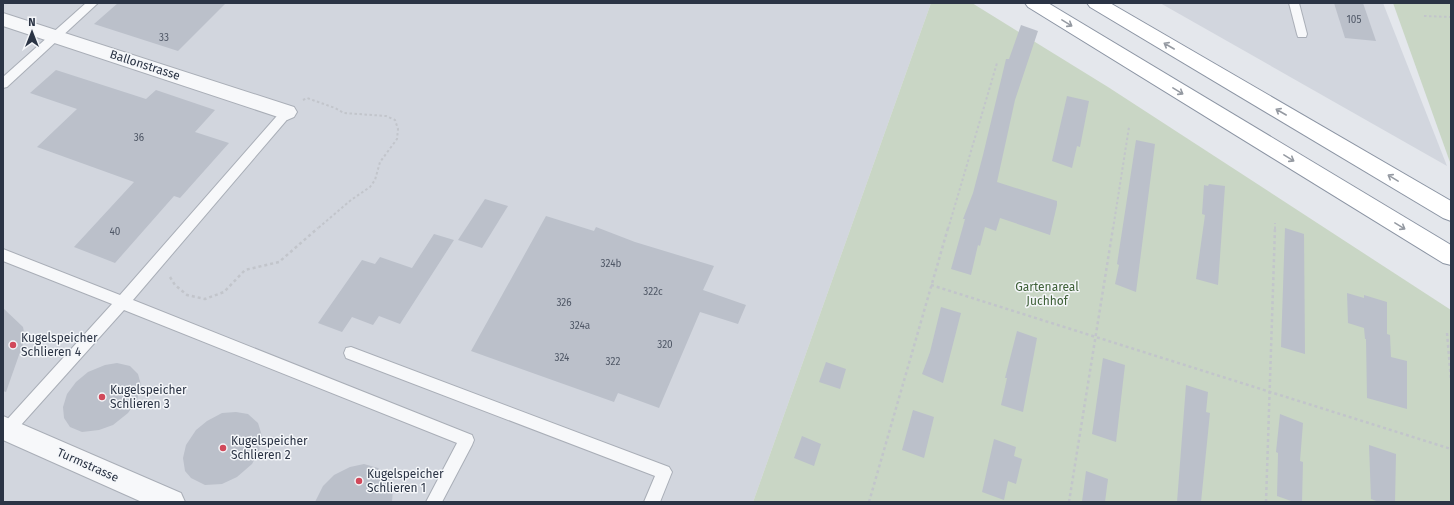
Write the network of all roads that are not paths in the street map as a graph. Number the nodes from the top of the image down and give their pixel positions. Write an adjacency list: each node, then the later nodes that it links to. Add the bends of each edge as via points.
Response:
1 (93, 3): 7 (lane)
2 (1034, 3): 12 (highway, one-way to 12)
3 (1096, 3): 10 (highway, one-way to 3)
4 (1294, 3): 6 (lane)
5 (3, 19): 7 (street, Ballonstrasse)
6 (1302, 34)
7 (56, 36): 8 (lane); 9 (street, Ballonstrasse)
8 (3, 84)
9 (287, 112): 13 (lane, via 157,264)
10 (1451, 212)
11 (3, 255): 13 (lane)
12 (1451, 256)
13 (121, 302): 15 (lane); 17 (lane, via 467,440)
14 (351, 353): 18 (lane, via 664,472)
15 (5, 429): 16 (street, Turmstrasse)
16 (172, 502)
17 (434, 502)
18 (652, 502)

